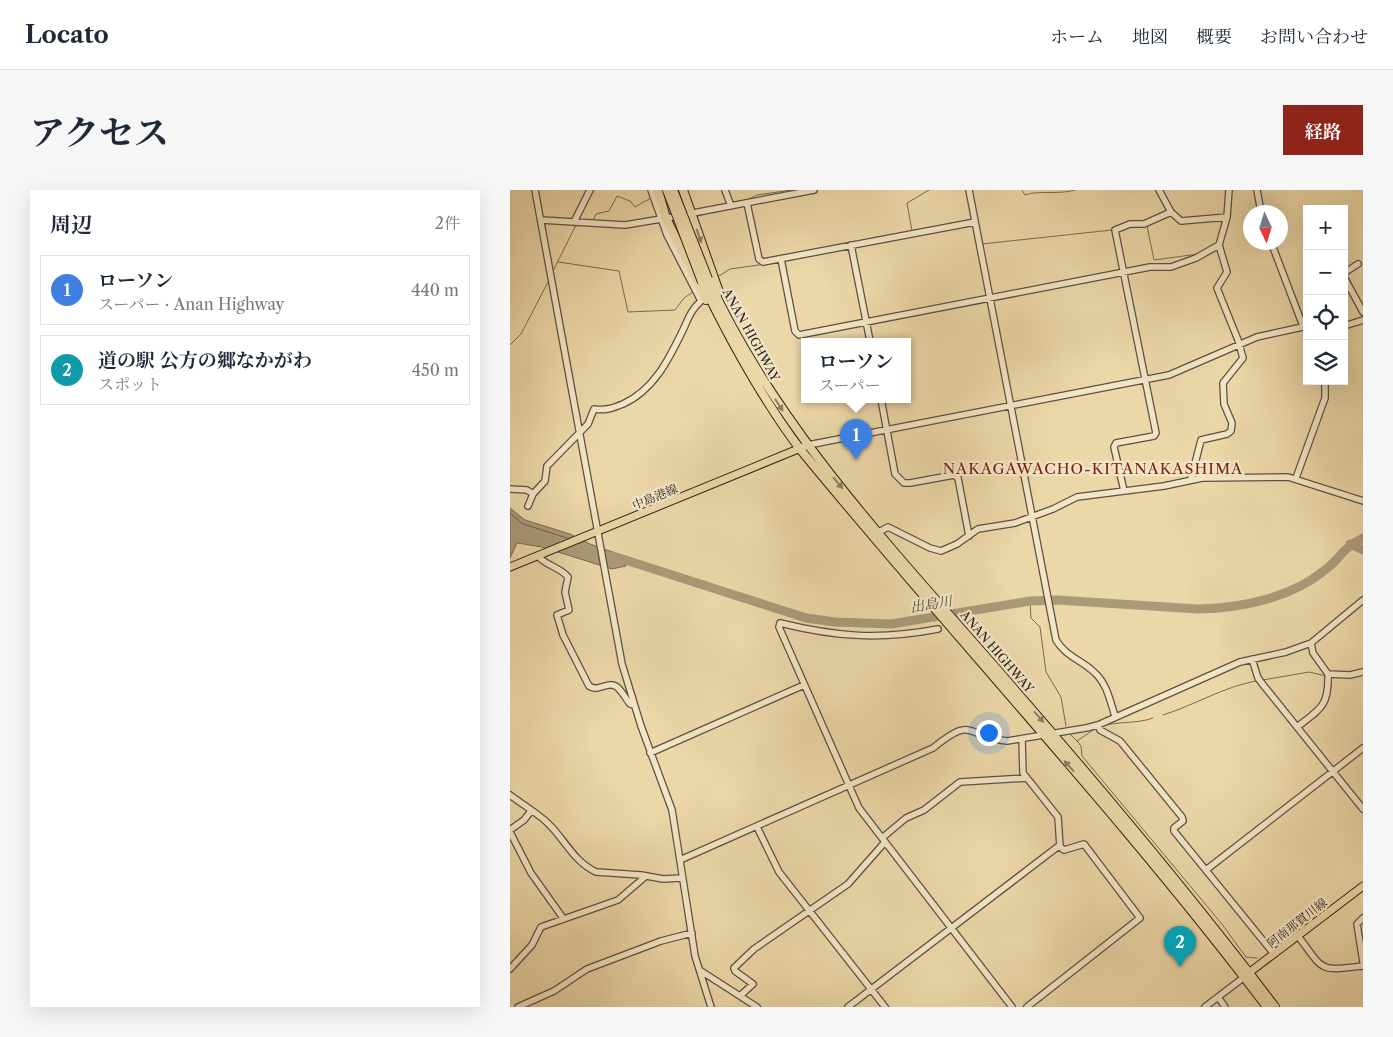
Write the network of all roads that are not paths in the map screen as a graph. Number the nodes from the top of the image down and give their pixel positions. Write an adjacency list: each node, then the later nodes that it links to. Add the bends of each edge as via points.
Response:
1 (535, 190): 22 (street)
2 (590, 190): 23 (street)
3 (658, 190): 21 (highway)
4 (667, 190): 33 (highway, ANAN HIGHWAY, bridge)
5 (673, 190): 33 (highway, ANAN HIGHWAY, bridge)
6 (683, 190): 19 (highway)
7 (726, 190): 16 (street)
8 (814, 190): 13 (street)
9 (969, 190): 24 (street)
10 (1159, 190): 18 (street)
11 (1228, 190): 20 (street)
12 (1257, 190): 17 (street)
13 (805, 191): 15 (street)
14 (651, 195): 21 (street)
15 (747, 203): 16 (street); 29 (street, via 759,260)
16 (730, 204): 19 (street)
17 (1260, 205)
18 (1170, 212): 20 (street, via 1187,222); 31 (street, via 1144,224 1130,224 1115,230)
19 (692, 213): 21 (street); 42 (highway, one-way to 42)
20 (1226, 217): 26 (street)
21 (663, 219): 23 (street, via 625,225); 25 (highway)
22 (541, 220): 23 (street); 50 (street)
23 (576, 222)
24 (975, 222): 27 (street); 35 (street)
25 (670, 233): 42 (highway, via 700,289); 50 (street, via 701,301 689,313 655,380 631,400 603,411 594,409 588,424)
26 (1219, 245): 31 (street, via 1171,268 1156,266); 44 (street, via 1227,272 1217,288)
27 (851, 247): 29 (street); 38 (street)
28 (1274, 250): 39 (street)
29 (781, 261): 38 (street, via 795,331 799,334)
30 (1358, 264): 32 (street)
31 (1124, 272): 35 (street); 45 (street)
32 (1348, 272)
33 (705, 280): 42 (highway, ANAN HIGHWAY)
34 (1348, 283): 36 (street)
35 (989, 298): 38 (street); 48 (street)
36 (1363, 312)
37 (1363, 320): 40 (street)
38 (866, 321): 43 (street)
39 (1303, 321)
40 (1348, 325)
41 (1303, 326): 44 (street)
42 (733, 335): 51 (highway, ANAN HIGHWAY, one-way to 51); 52 (highway, ANAN HIGHWAY, via 780,423)
43 (869, 338)
44 (1240, 344): 45 (street, via 1176,374); 54 (street, via 1242,362 1224,383 1224,404 1233,427 1227,434 1200,440)
45 (1146, 380): 48 (street); 56 (street, via 1156,433 1116,443 1114,447)
46 (1325, 385): 53 (street, via 1325,398)
47 (882, 403): 49 (street)
48 (1010, 406): 49 (street); 60 (street)
49 (887, 430): 51 (street); 63 (street, via 895,474 904,483 954,475 958,478)
50 (580, 432): 57 (street, via 547,466 544,481); 61 (street)
51 (808, 445): 52 (main road, 中島港線); 62 (highway, ANAN HIGHWAY, one-way to 62)
52 (800, 449): 61 (main road, 中島港線); 67 (highway, ANAN HIGHWAY)
53 (1296, 478): 54 (street); 58 (street)
54 (1191, 479): 56 (street)
55 (510, 489): 57 (street, via 527,490)
56 (1124, 491): 60 (street, via 1077,496)
57 (533, 494): 59 (street)
58 (1363, 500)
59 (528, 506)
60 (1031, 517): 63 (street, via 1003,527 987,526); 76 (street, via 1056,640 1061,649 1105,684)
61 (599, 532): 64 (main road, 中島港線); 75 (street, via 622,664)
62 (879, 532): 63 (street, via 888,527 935,550 949,547); 67 (highway, ANAN HIGHWAY)
63 (969, 536)
64 (538, 556): 65 (main road, 中島港線); 75 (street, via 568,577 565,592 570,608 557,615 563,635 589,686 596,689 618,687)
65 (510, 567)
66 (1363, 600): 70 (street)
67 (935, 603): 69 (highway, ANAN HIGHWAY)
68 (938, 628): 74 (street, via 908,634 853,636 826,634 780,623 781,633)
69 (957, 629): 79 (highway, ANAN HIGHWAY, one-way to 79); 80 (highway, ANAN HIGHWAY)
70 (1311, 643): 71 (street); 73 (street, via 1313,653)
71 (1252, 659): 76 (street); 78 (street, via 1258,678)
72 (1363, 672): 73 (street)
73 (1328, 674): 78 (street, via 1324,706)
74 (804, 685): 83 (street); 86 (street)
75 (634, 705): 83 (street)
76 (1115, 716): 77 (street)
77 (1098, 725): 79 (street); 95 (street, via 1100,730 1120,742 1182,817 1183,821 1174,831)
78 (1297, 727): 84 (street)
79 (1053, 734): 80 (street); 110 (highway, ANAN HIGHWAY, via 1200,909)
80 (1042, 735): 81 (street); 110 (highway, ANAN HIGHWAY, one-way to 80, via 1118,820)
81 (1022, 740): 85 (street, via 1023,773); 86 (street, via 994,739 962,729 934,748)
82 (1363, 748): 84 (street)
83 (650, 753): 94 (street, via 672,810)
84 (1332, 772): 88 (street); 95 (street)
85 (1027, 778): 92 (street, via 960,782 924,810 906,818); 93 (street, via 1058,817)
86 (850, 786): 90 (street); 92 (street, via 859,808)
87 (510, 795): 89 (street)
88 (1363, 809)
89 (532, 811): 91 (street); 96 (street, via 590,869)
90 (757, 827): 94 (street); 99 (street, via 775,865)
91 (510, 831): 100 (street, via 531,873)
92 (883, 840): 99 (street, via 848,884); 102 (street)
93 (1060, 845): 102 (street); 120 (street, via 1064,850 1084,844 1140,918)
94 (680, 860): 97 (street)
95 (1206, 870): 105 (street)
96 (646, 876): 97 (street); 100 (street, via 618,900)
97 (681, 878): 103 (street)
98 (1363, 886): 104 (main road, 阿南那賀川線)
99 (810, 911): 111 (street); 112 (street, via 734,968 753,984)
100 (563, 918): 109 (street, via 538,929 532,945)
101 (1363, 918): 106 (street, via 1358,924)
102 (952, 928): 111 (street); 119 (street)
103 (692, 933): 108 (street); 114 (street, via 587,969 554,991)
104 (1298, 936): 105 (main road, 阿南那賀川線); 107 (street, via 1322,968)
105 (1274, 954): 110 (main road, 阿南那賀川線)
106 (1363, 962)
107 (1363, 966)
108 (700, 969): 112 (street); 115 (street)
109 (510, 970)
110 (1246, 975): 113 (street); 123 (highway, ANAN HIGHWAY); 124 (highway, ANAN HIGHWAY)
111 (871, 990): 117 (street); 118 (street)
112 (741, 996): 116 (street)
113 (1218, 998): 121 (street); 122 (street)
114 (518, 1007)
115 (711, 1007)
116 (757, 1007)
117 (848, 1007)
118 (885, 1007)
119 (1012, 1007)
120 (1027, 1007)
121 (1205, 1007)
122 (1225, 1007)
123 (1267, 1007)
124 (1275, 1007)

